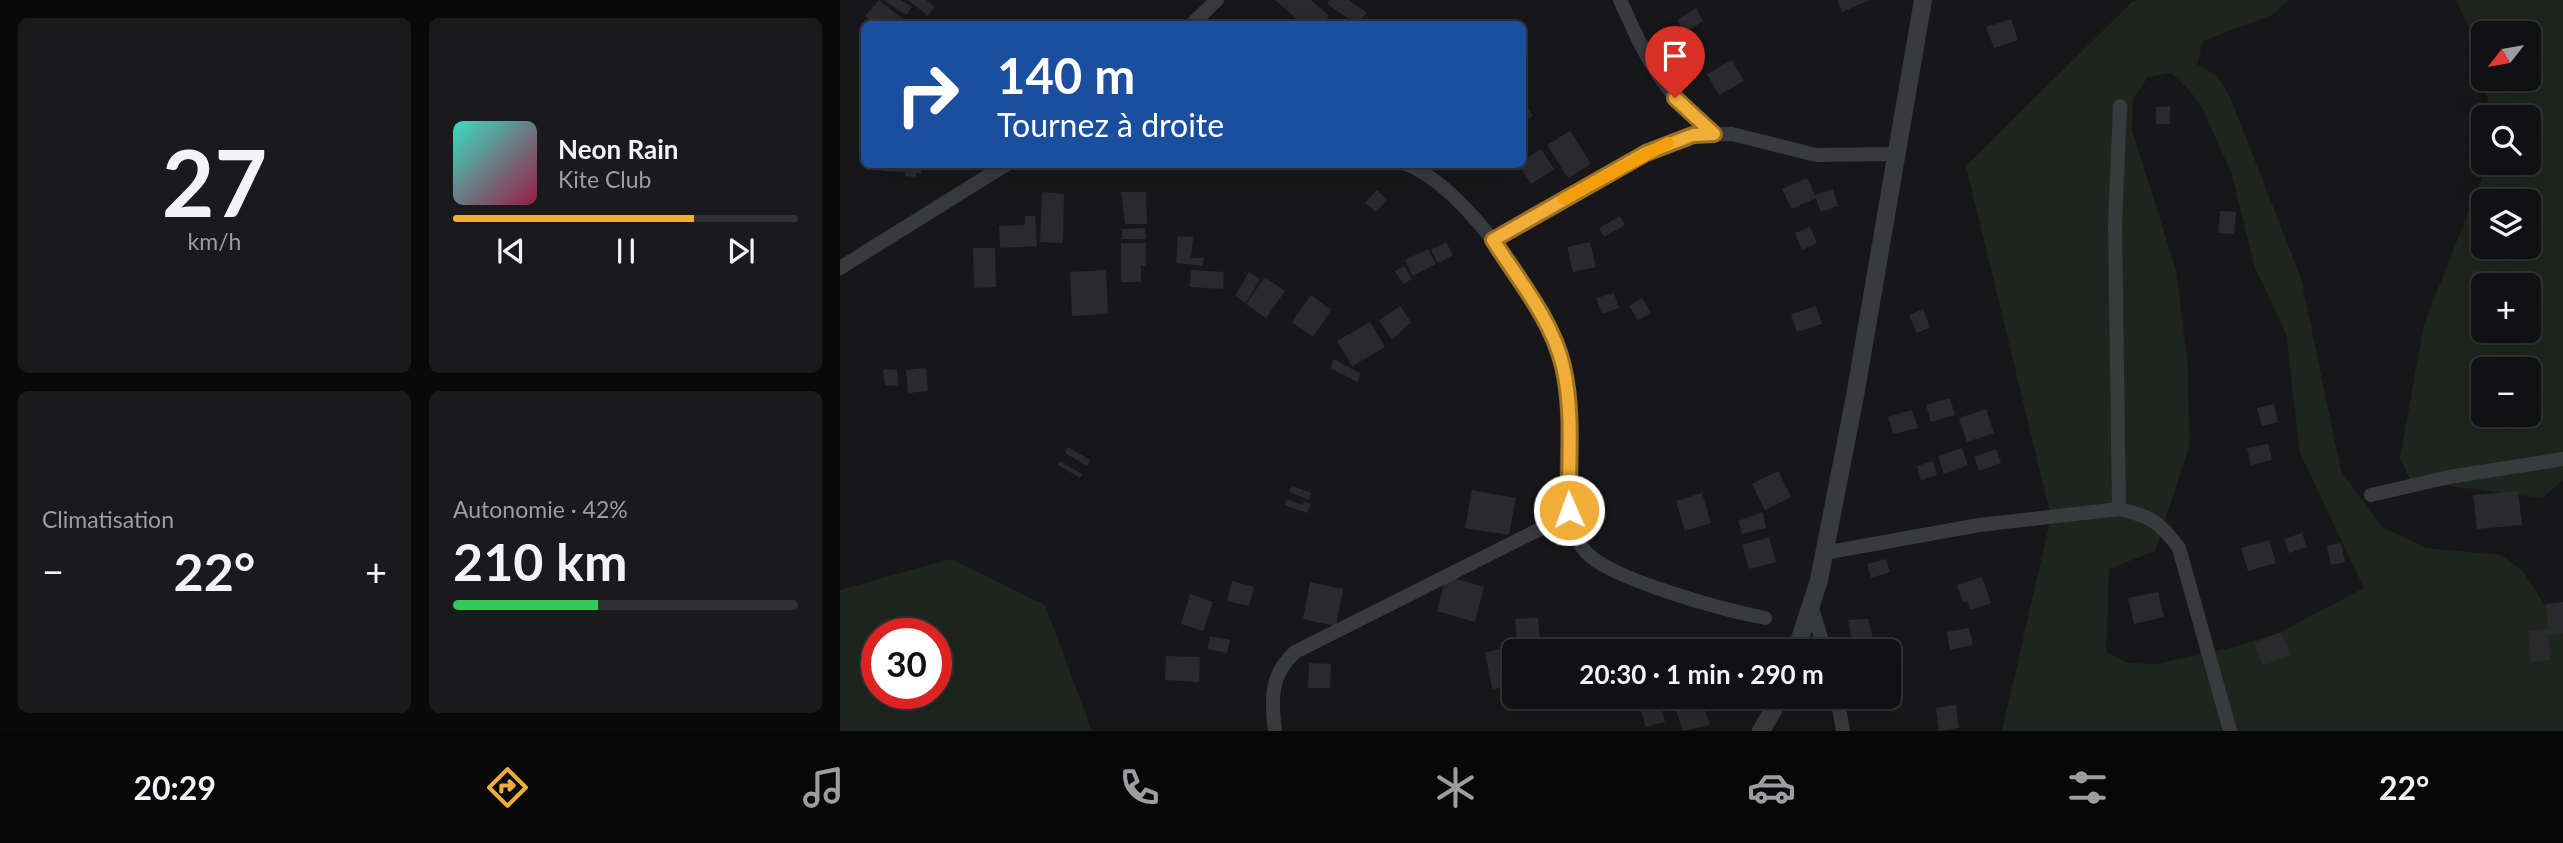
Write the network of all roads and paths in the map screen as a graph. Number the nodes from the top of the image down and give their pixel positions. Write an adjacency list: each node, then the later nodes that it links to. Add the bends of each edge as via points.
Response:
1 (1217, 0): 4 (street)
2 (1620, 0): 6 (street, via 1662,84)
3 (1923, 0): 7 (street)
4 (1195, 21)
5 (2120, 106): 14 (street, via 2115,224)
6 (1714, 134): 7 (street, via 1816,155); 10 (street, via 1693,135 1646,153)
7 (1895, 154): 16 (street, via 1856,396)
8 (1001, 168): 11 (street)
9 (1413, 168): 10 (street, via 1428,176)
10 (1493, 240): 15 (street, via 1538,311 1562,363)
11 (840, 268)
12 (2563, 459): 13 (street)
13 (2371, 495)
14 (2119, 509): 16 (street, via 1979,525); 26 (street, via 2162,525 2179,548)
15 (1573, 529): 18 (street, via 1590,556 1623,574 1724,609); 23 (street, via 1550,526 1538,530 1295,652 1276,676)
16 (1824, 553): 17 (street)
17 (1812, 608): 19 (street); 20 (street)
18 (1765, 618)
19 (1800, 639)
20 (1821, 639)
21 (1774, 709): 24 (street)
22 (1839, 709): 25 (street)
23 (1275, 731)
24 (1761, 731)
25 (1843, 731)
26 (2230, 731)

